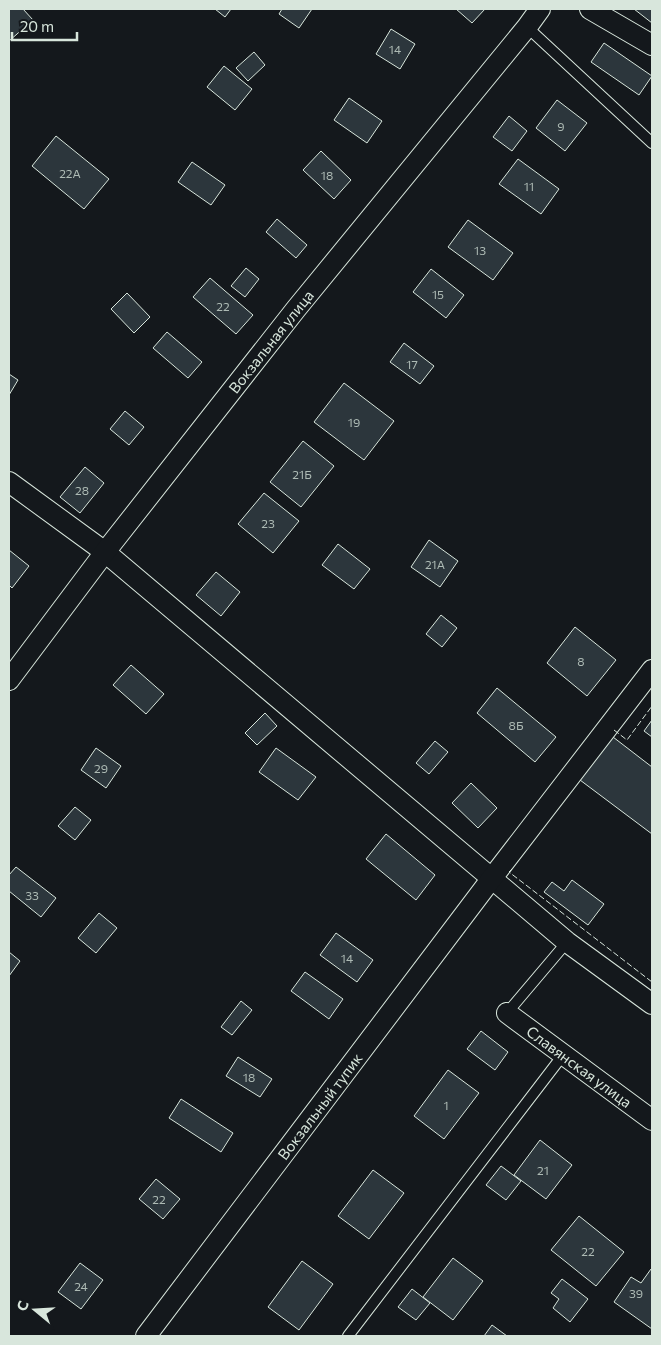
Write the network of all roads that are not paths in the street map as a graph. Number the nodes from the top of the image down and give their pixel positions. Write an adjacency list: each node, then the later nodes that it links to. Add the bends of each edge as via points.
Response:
1 (540, 9): 3 (street, Вокзальная улица)
2 (590, 9): 4 (street)
3 (527, 28): 5 (lane); 7 (street, Вокзальная улица, via 296,309)
4 (652, 45)
5 (652, 143)
6 (9, 482): 7 (street)
7 (105, 552): 9 (street, Вокзальная улица); 10 (street)
8 (652, 670): 10 (street, Вокзальный тупик)
9 (9, 680)
10 (492, 878): 11 (street); 17 (street, Вокзальный тупик)
11 (567, 942): 12 (street); 13 (lane)
12 (652, 1004)
13 (507, 1013): 14 (street, Славянская улица)
14 (563, 1054): 15 (street, Славянская улица); 16 (lane)
15 (652, 1120)
16 (353, 1334)
17 (146, 1336)

